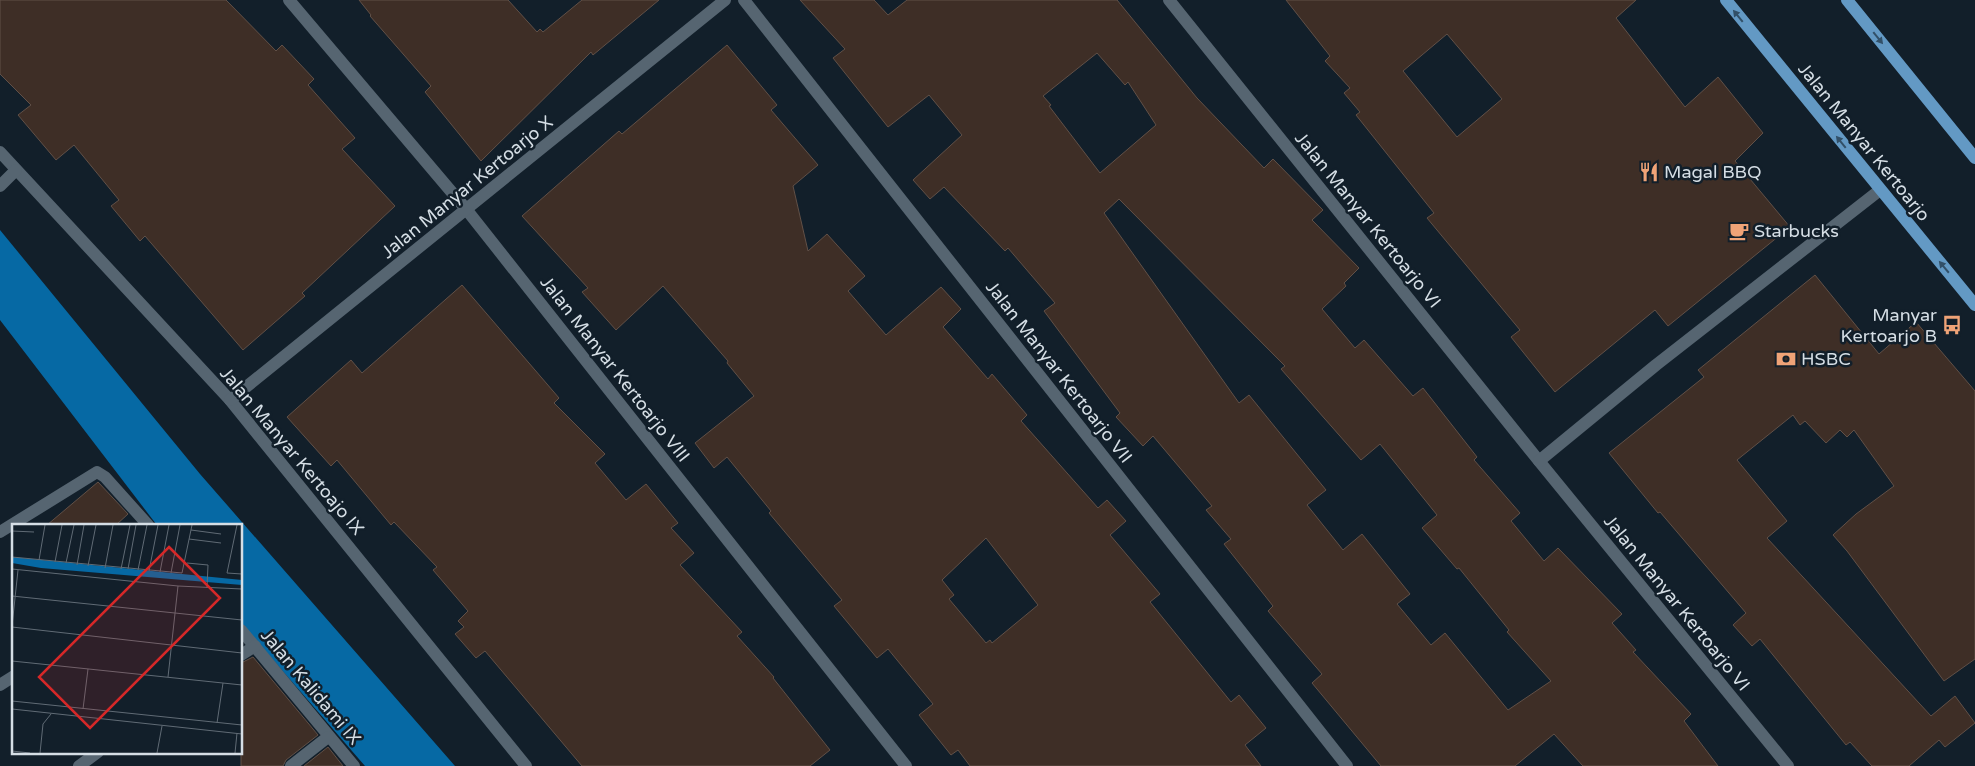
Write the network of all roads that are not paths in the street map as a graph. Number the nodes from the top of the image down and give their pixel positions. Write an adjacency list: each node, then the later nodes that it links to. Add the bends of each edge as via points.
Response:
1 (289, 0): 12 (street, Jalan Manyar Kertoarjo VIII)
2 (725, 0): 12 (street, Jalan Manyar Kertoarjo X)
3 (744, 0): 32 (street, Jalan Manyar Kertoarjo VII)
4 (1170, 0): 15 (street, Jalan Manyar Kertoarjo VI)
5 (1726, 0): 11 (main road, Jalan Manyar Kertoarjo, one-way to 5)
6 (1847, 0): 8 (main road, one-way to 8)
7 (0, 152): 9 (street, Jalan Manyar Kertoajo IX)
8 (1975, 158)
9 (16, 170): 10 (street); 14 (street, Jalan Manyar Kertoajo IX)
10 (0, 186)
11 (1880, 190): 13 (main road, Jalan Manyar Kertoarjo, one-way to 11); 15 (street)
12 (466, 210): 14 (street, Jalan Manyar Kertoarjo X); 31 (street, Jalan Manyar Kertoarjo VIII)
13 (1975, 305)
14 (230, 400): 30 (street, Jalan Manyar Kertoajo IX)
15 (1539, 461): 33 (street, Jalan Manyar Kertoarjo VI)
16 (13, 524): 17 (street, via 97,472)
17 (147, 524)
18 (12, 525): 19 (street)
19 (0, 532)
20 (242, 631): 21 (street, Jalan Kalidami IX)
21 (255, 646): 22 (street); 25 (street, Jalan Kalidami IX)
22 (242, 654)
23 (12, 677): 24 (street)
24 (0, 685)
25 (328, 737): 28 (street); 29 (street, Jalan Kalidami IX)
26 (95, 754): 27 (street)
27 (79, 766)
28 (291, 766)
29 (354, 766)
30 (526, 766)
31 (906, 766)
32 (1347, 766)
33 (1788, 766)

